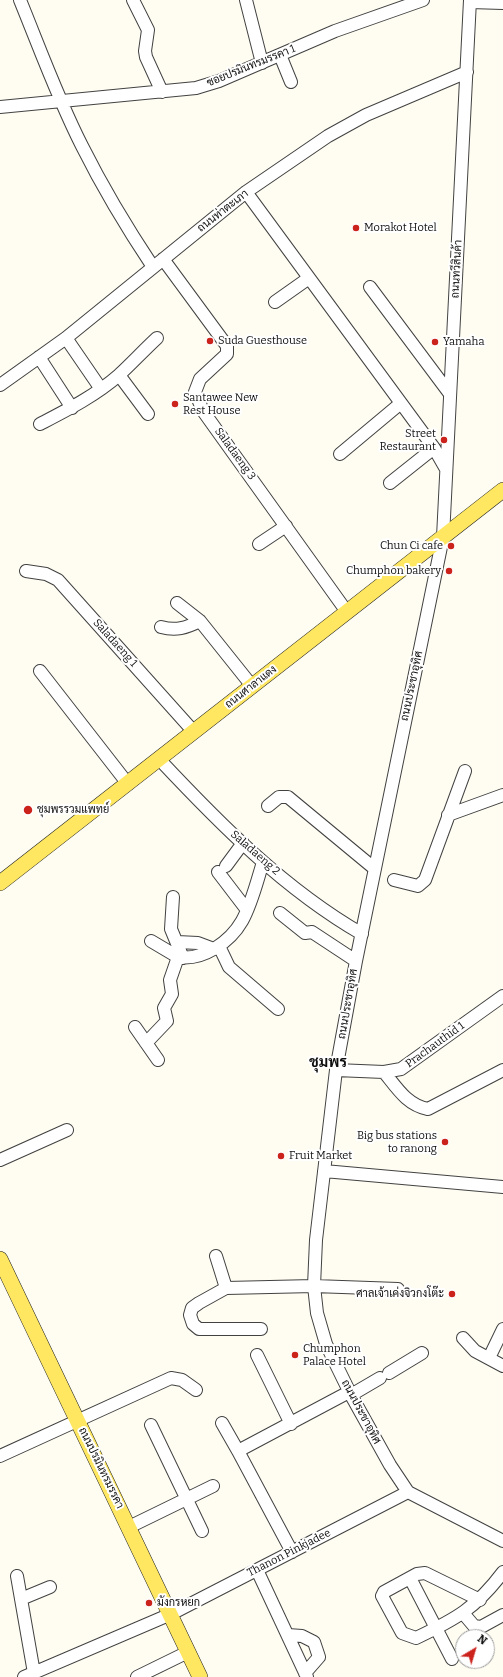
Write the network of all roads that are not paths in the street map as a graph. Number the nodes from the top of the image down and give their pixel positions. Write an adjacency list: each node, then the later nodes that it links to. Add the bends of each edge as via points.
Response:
1 (20, 0): 12 (street)
2 (133, 0): 11 (street, via 148,30 146,57)
3 (246, 0): 8 (street)
4 (422, 0): 7 (street, ซอยปรมินทรมรรคา 1, via 335,31)
5 (470, 1): 6 (street); 9 (street, ถนนทวีสินค้า)
6 (503, 3)
7 (280, 55): 8 (street, ซอยปรมินทรมรรคา 1); 10 (street)
8 (262, 63): 11 (street, ซอยปรมินทรมรรคา 1, via 196,88)
9 (467, 72): 14 (street, ถนนท่าตะเภา, via 347,124); 26 (street, ถนนทวีสินค้า)
10 (291, 82)
11 (162, 92): 12 (street, ซอยปรมินทรมรรคา 1)
12 (60, 100): 13 (street, ซอยปรมินทรมรรคา 1); 16 (street, via 124,224)
13 (0, 107)
14 (246, 192): 15 (street, ถนนท่าตะเภา); 17 (street)
15 (163, 259): 16 (street, ถนนท่าตะเภา); 36 (street, Saladaeng 3, via 227,346 228,354 200,379 195,392 203,411)
16 (153, 267): 20 (street, ถนนท่าตะเภา)
17 (309, 278): 19 (street); 27 (street)
18 (370, 287): 26 (street)
19 (275, 302)
20 (66, 338): 22 (street, ถนนท่าตะเภา); 25 (street)
21 (157, 338): 23 (street)
22 (39, 357): 24 (street, ถนนท่าตะเภา); 28 (street)
23 (119, 375): 25 (street); 29 (street)
24 (0, 385)
25 (101, 389): 28 (street)
26 (450, 394): 33 (street, ถนนทวีสินค้า)
27 (401, 404): 31 (street); 32 (street)
28 (72, 408): 30 (street)
29 (148, 414)
30 (40, 424)
31 (434, 448): 33 (street); 34 (street)
32 (340, 454)
33 (446, 469): 37 (street, ถนนทวีสินค้า)
34 (390, 483)
35 (503, 490): 37 (main road, ถนนศาลาแดง)
36 (286, 526): 38 (street); 41 (street, Saladaeng 3)
37 (443, 537): 41 (main road, ถนนศาลาแดง); 55 (street, ถนนประชาอุทิศ)
38 (259, 544)
39 (26, 571): 46 (street, Saladaeng 1, via 46,574 58,580)
40 (177, 603): 42 (street)
41 (347, 612): 45 (main road, ถนนศาลาแดง)
42 (200, 621): 43 (street, via 185,628 172,630); 45 (street)
43 (161, 627)
44 (40, 671): 49 (street)
45 (252, 686): 46 (main road, ถนนศาลาแดง)
46 (194, 732): 47 (main road, ถนนศาลาแดง)
47 (160, 759): 49 (main road, ถนนศาลาแดง); 53 (street, Saladaeng 2, via 205,808)
48 (465, 771): 52 (street)
49 (128, 784): 56 (main road, ถนนศาลาแดง)
50 (503, 795): 52 (street)
51 (268, 806): 55 (street, via 279,797 288,797)
52 (448, 815): 55 (street, via 425,880 418,886 390,880)
53 (242, 843): 54 (street, Saladaeng 2); 58 (street, via 222,869)
54 (263, 862): 58 (street); 60 (street, Saladaeng 2, via 328,914)
55 (374, 872): 60 (street, ถนนประชาอุทิศ)
56 (0, 883)
57 (173, 897): 62 (street, via 171,929)
58 (247, 910): 63 (street, via 235,931)
59 (280, 913): 65 (street, via 305,933 312,932)
60 (362, 934): 65 (street, ถนนประชาอุทิศ)
61 (151, 941): 64 (street)
62 (177, 942): 63 (street, via 198,943); 64 (street)
63 (216, 948): 64 (street, via 198,957); 67 (street, via 229,967)
64 (180, 957): 69 (street, via 170,980 172,994 164,1008 167,1021)
65 (356, 961): 71 (street, ถนนประชาอุทิศ)
66 (503, 996): 73 (street, Prachauthid 1, via 401,1069)
67 (278, 1009)
68 (135, 1026): 69 (street)
69 (146, 1043): 70 (street)
70 (158, 1060)
71 (336, 1070): 73 (street, Prachauthid 1); 76 (street, ถนนประชาอุทิศ)
72 (503, 1070): 73 (street, via 428,1109 417,1107 407,1100)
73 (384, 1072)
74 (67, 1130): 75 (street)
75 (0, 1160)
76 (324, 1170): 77 (street); 80 (street, ถนนประชาอุทิศ)
77 (503, 1187)
78 (216, 1256): 81 (street)
79 (0, 1259): 92 (main road, ถนนปรมินทรมรรคา)
80 (314, 1286): 81 (street); 82 (street); 91 (street, ถนนประชาอุทิศ, via 317,1313 326,1344)
81 (226, 1288): 83 (street, via 192,1308 190,1315 193,1324 199,1330)
82 (398, 1289)
83 (261, 1329)
84 (503, 1329): 88 (street)
85 (463, 1338): 88 (street, via 475,1351)
86 (422, 1353): 91 (street)
87 (257, 1356): 94 (street)
88 (489, 1358): 89 (street)
89 (503, 1366)
90 (196, 1390): 92 (street, via 182,1380 171,1378)
91 (350, 1394): 94 (street); 99 (street, ถนนประชาอุทิศ, via 390,1466)
92 (78, 1420): 97 (street); 101 (main road, ถนนปรมินทรมรรคา)
93 (222, 1423): 96 (street)
94 (291, 1424): 96 (street)
95 (151, 1425): 100 (street)
96 (238, 1451): 104 (street)
97 (0, 1456)
98 (213, 1486): 100 (street)
99 (408, 1492): 103 (street, ถนนประชาอุทิศ); 104 (street, Thanon Pinkjadee)
100 (187, 1499): 101 (street); 102 (street)
101 (129, 1526): 113 (main road, ถนนปรมินทรมรรคา)
102 (202, 1531)
103 (503, 1540)
104 (292, 1552): 105 (street, Thanon Pinkjadee)
105 (257, 1570): 113 (street, Thanon Pinkjadee); 116 (street)
106 (503, 1572): 111 (street)
107 (17, 1576): 110 (street)
108 (410, 1578): 111 (street, via 425,1573); 115 (street); 115 (street, via 384,1592 382,1596 402,1633 416,1638)
109 (50, 1587): 110 (street)
110 (21, 1598): 119 (street)
111 (480, 1600): 112 (street)
112 (463, 1613): 114 (street, via 474,1626 481,1627); 115 (street)
113 (171, 1614): 117 (main road, ถนนปรมินทรมรรคา); 119 (street, Thanon Pinkjadee)
114 (503, 1616)
115 (435, 1629): 118 (street)
116 (288, 1635): 120 (street); 120 (street, via 302,1636 314,1642 320,1657)
117 (188, 1652): 121 (street); 122 (main road, ถนนปรมินทรมรรคา)
118 (452, 1659)
119 (29, 1675)
120 (306, 1675)
121 (137, 1677)
122 (200, 1677)

